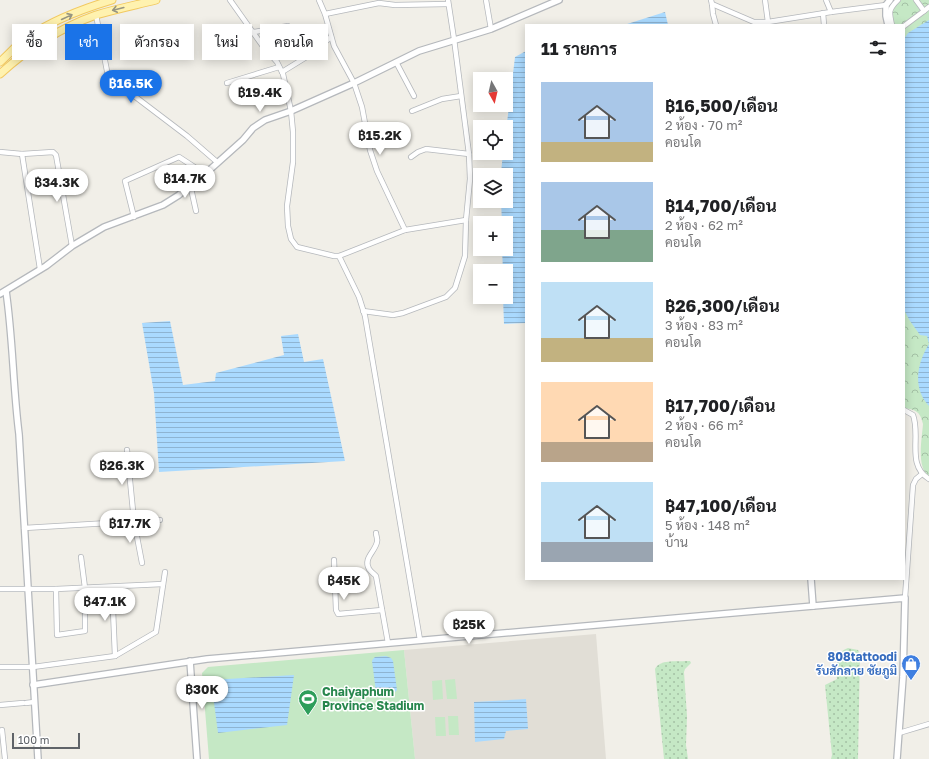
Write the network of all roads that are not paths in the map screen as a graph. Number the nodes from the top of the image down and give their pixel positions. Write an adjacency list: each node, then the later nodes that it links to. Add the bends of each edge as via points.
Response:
1 (112, 0): 11 (main road)
2 (156, 0): 20 (main road, one-way to 20)
3 (230, 0): 30 (street)
4 (319, 0): 19 (street)
5 (486, 0): 28 (street)
6 (559, 0): 28 (street)
7 (765, 0): 21 (street)
8 (826, 0): 17 (street)
9 (898, 0): 26 (street, via 891,7)
10 (916, 0): 16 (street)
11 (98, 2): 33 (main road, one-way to 11, via 21,42)
12 (448, 2): 19 (street, via 379,4); 32 (street)
13 (712, 2): 22 (street); 23 (street)
14 (884, 3): 17 (street); 25 (street)
15 (929, 7): 16 (street)
16 (924, 11): 27 (street)
17 (831, 12): 18 (street)
18 (823, 13): 21 (street); 24 (street)
19 (325, 14): 31 (street)
20 (96, 15): 37 (main road, via 53,35); 48 (street, via 108,76)
21 (768, 22): 23 (street)
22 (716, 24)
23 (754, 24)
24 (824, 24)
25 (888, 24)
26 (892, 24)
27 (905, 25)
28 (491, 29): 32 (street)
29 (260, 31): 30 (street)
30 (254, 32): 35 (street)
31 (331, 37): 36 (street, via 308,56); 39 (street)
32 (454, 39): 34 (street); 41 (street)
33 (0, 62)
34 (396, 62): 39 (street); 40 (street)
35 (279, 67): 36 (street); 38 (street)
36 (282, 72): 42 (street)
37 (0, 74)
38 (226, 83)
39 (354, 83): 42 (street); 54 (street, via 366,122 376,171)
40 (414, 96)
41 (461, 96): 43 (street, via 442,99); 46 (street)
42 (291, 111): 48 (street, via 265,120 253,128); 56 (street, via 293,162 287,206 291,239 297,247)
43 (412, 111)
44 (0, 152): 45 (street)
45 (22, 154): 55 (street, via 53,152 56,155); 57 (street)
46 (469, 154): 47 (street, via 429,149); 53 (street, via 470,179)
47 (411, 157)
48 (217, 162): 49 (street)
49 (205, 174): 50 (street); 52 (street, via 179,157 124,181)
50 (190, 184): 51 (street); 52 (street, via 163,205)
51 (196, 211)
52 (134, 217): 55 (street, via 104,227)
53 (466, 220): 54 (street); 60 (street, via 465,256 455,288 446,297 393,315)
54 (404, 230): 56 (street)
55 (72, 246): 57 (street)
56 (339, 256): 60 (street)
57 (40, 269): 58 (street)
58 (6, 291): 59 (street); 67 (street, via 19,434)
59 (0, 294)
60 (364, 311): 83 (street)
61 (905, 411): 63 (street, via 915,419 917,466)
62 (126, 450): 66 (street)
63 (922, 474): 64 (street); 80 (street, via 914,485)
64 (929, 479)
65 (160, 520): 66 (street)
66 (134, 521): 67 (street); 71 (street)
67 (24, 528): 78 (street)
68 (376, 533): 82 (street, via 378,541 368,558 367,565 376,576)
69 (81, 557): 76 (street)
70 (334, 560): 82 (street, via 338,614)
71 (142, 563)
72 (165, 572): 74 (street)
73 (811, 580): 81 (street)
74 (163, 584): 75 (street); 85 (street, via 156,632)
75 (112, 587): 76 (street); 85 (street)
76 (85, 588): 79 (street); 79 (street, via 85,631 57,635)
77 (0, 589): 78 (street)
78 (28, 589): 79 (street); 88 (street)
79 (56, 589)
80 (905, 598): 81 (street); 94 (street)
81 (813, 606): 83 (street)
82 (382, 610): 84 (street)
83 (420, 640): 84 (street)
84 (388, 643): 86 (street)
85 (115, 656): 88 (street)
86 (190, 661): 89 (street); 97 (street)
87 (0, 667): 88 (street)
88 (33, 667): 89 (street)
89 (33, 685): 90 (street)
90 (34, 702): 91 (street); 96 (street)
91 (0, 705)
92 (929, 724): 94 (street)
93 (2, 730): 95 (street)
94 (899, 733): 98 (street)
95 (5, 759)
96 (38, 759)
97 (197, 759)
98 (897, 759)

